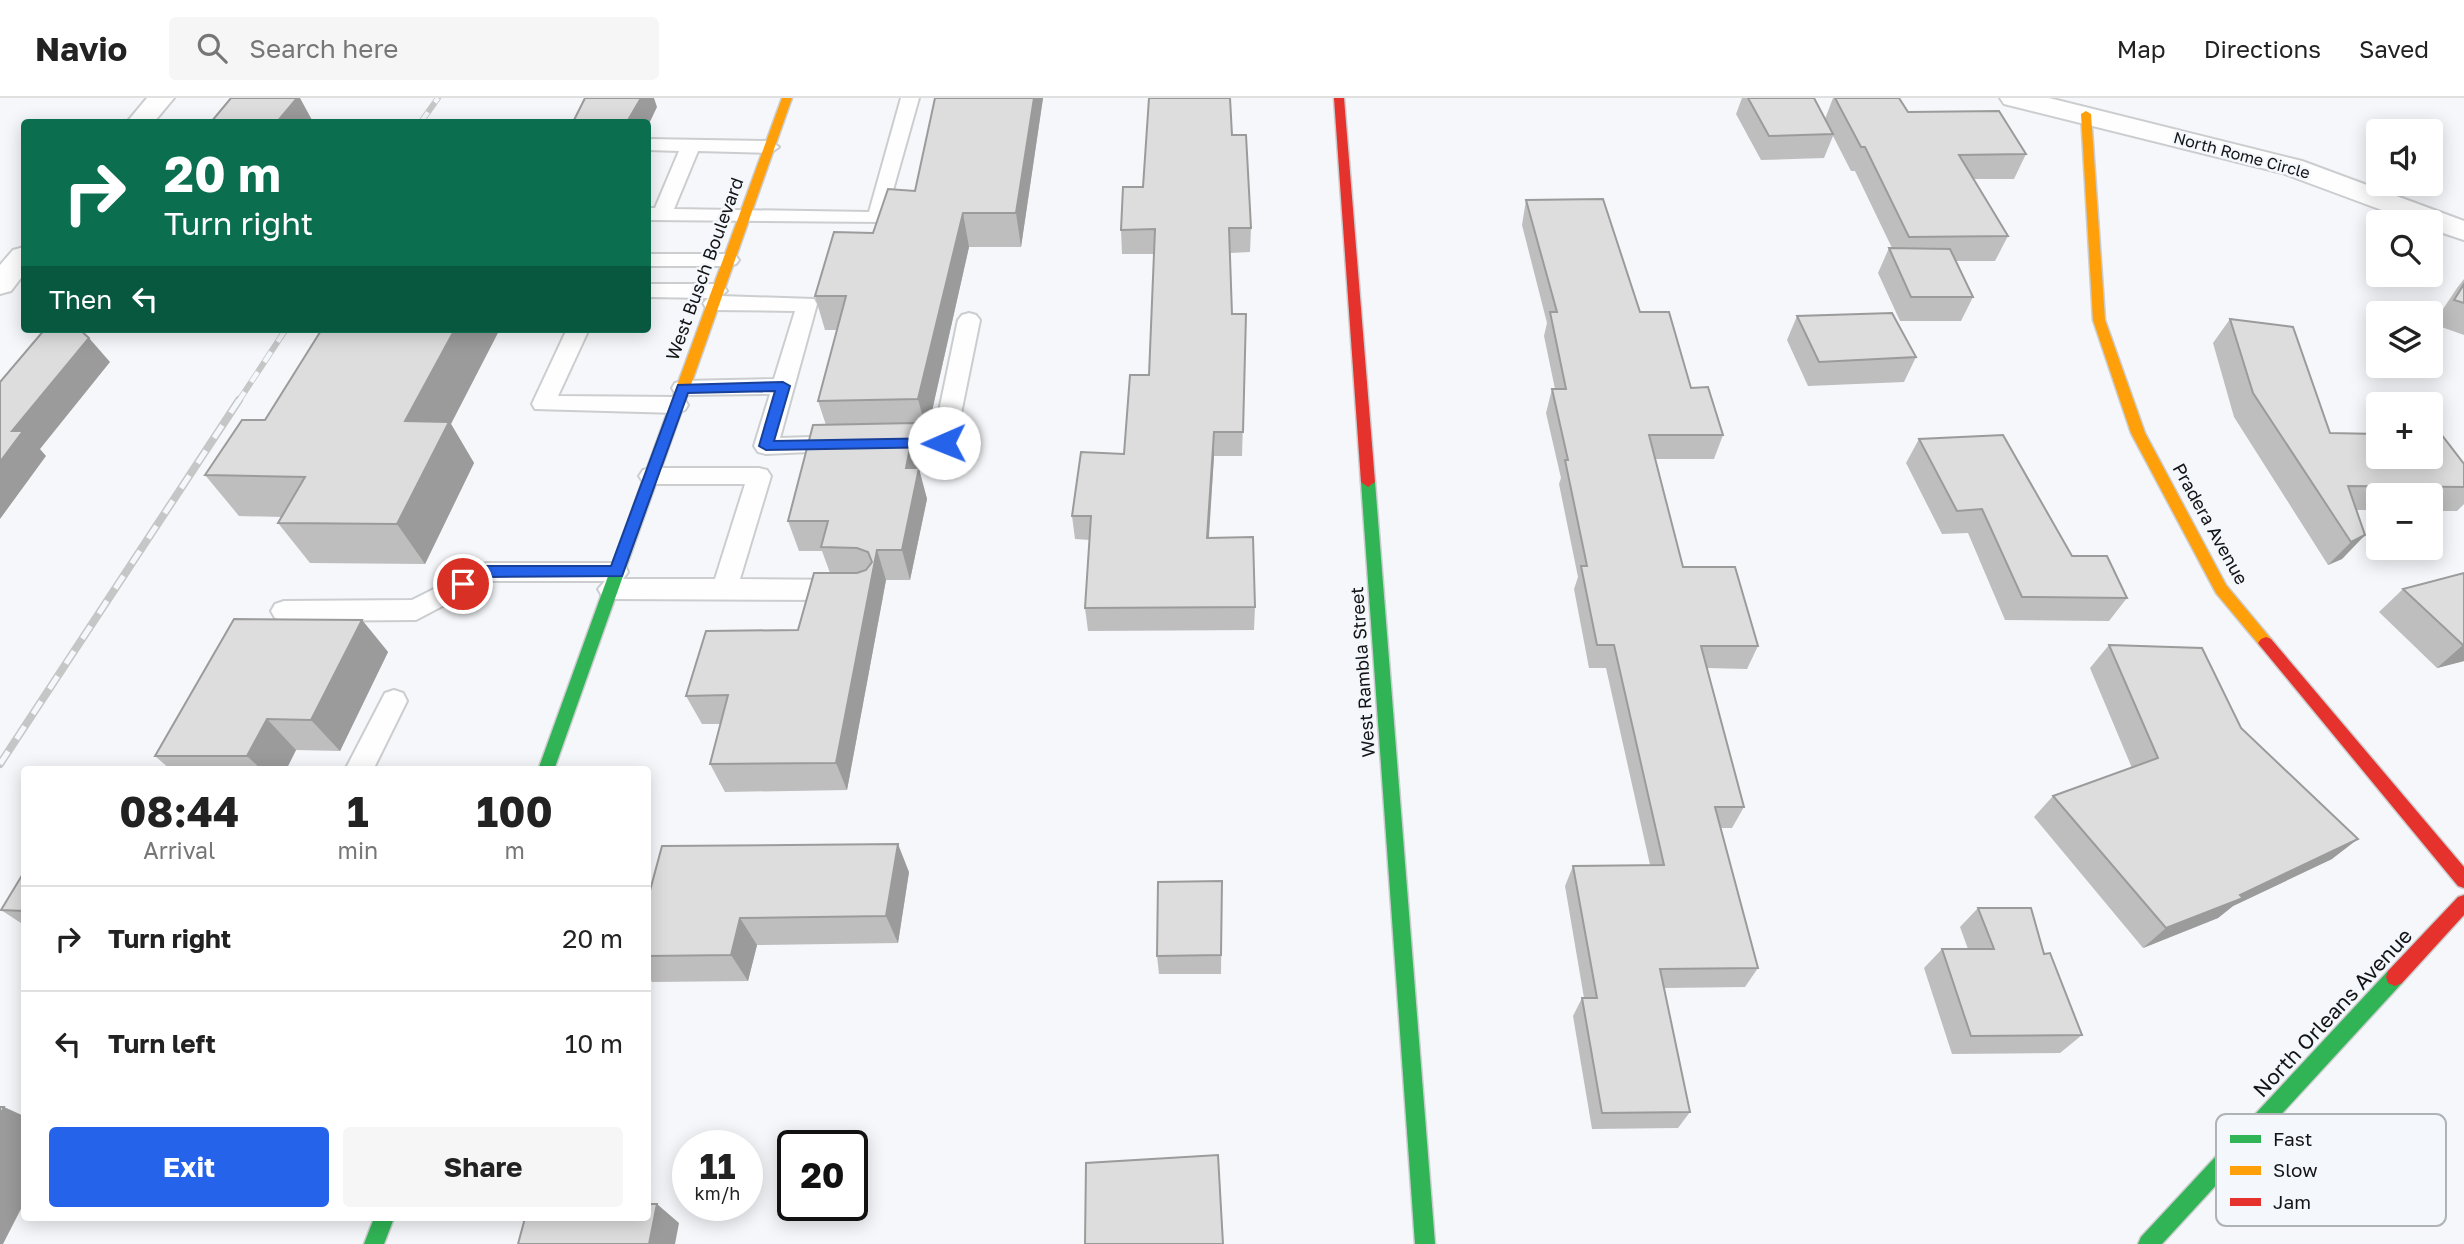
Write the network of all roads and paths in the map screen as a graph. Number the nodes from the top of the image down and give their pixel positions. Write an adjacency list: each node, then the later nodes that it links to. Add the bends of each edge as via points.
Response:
1 (161, 98): 7 (street)
2 (788, 98): 10 (street, West Busch Boulevard)
3 (910, 98): 12 (lane, via 877,218)
4 (1339, 98): 38 (street, West Rambla Street)
5 (2013, 98): 6 (street, North Rome Circle)
6 (2086, 114): 13 (street, North Rome Circle, via 2292,167); 32 (street, Pradera Avenue, via 2099,320 2138,433 2221,589)
7 (143, 119)
8 (651, 145): 9 (lane)
9 (691, 146): 10 (lane); 11 (lane)
10 (770, 147): 12 (street, West Busch Boulevard)
11 (655, 214): 12 (lane)
12 (745, 215): 16 (street, West Busch Boulevard)
13 (2464, 231)
14 (21, 260): 17 (street)
15 (651, 260): 16 (lane)
16 (729, 260): 19 (street, West Busch Boulevard)
17 (0, 284)
18 (651, 291): 19 (lane)
19 (715, 297): 22 (lane, via 807,304); 23 (street, West Busch Boulevard)
20 (969, 320): 22 (lane, via 944,443 766,446)
21 (576, 333): 23 (lane, via 543,404)
22 (783, 386): 23 (lane)
23 (680, 397): 24 (street, West Busch Boulevard)
24 (652, 476): 25 (street, West Busch Boulevard); 26 (lane, via 760,476)
25 (614, 580): 26 (lane); 28 (lane, via 486,572 416,610); 31 (street, West Busch Boulevard)
26 (724, 588): 27 (lane)
27 (866, 590)
28 (284, 611)
29 (394, 701): 30 (lane)
30 (361, 766)
31 (547, 766)
32 (2464, 880)
33 (2464, 903): 34 (street, North Orleans Avenue)
34 (2268, 1114)
35 (2216, 1171): 39 (street, North Orleans Avenue)
36 (383, 1221): 37 (street)
37 (374, 1244)
38 (1425, 1244)
39 (2148, 1244)

